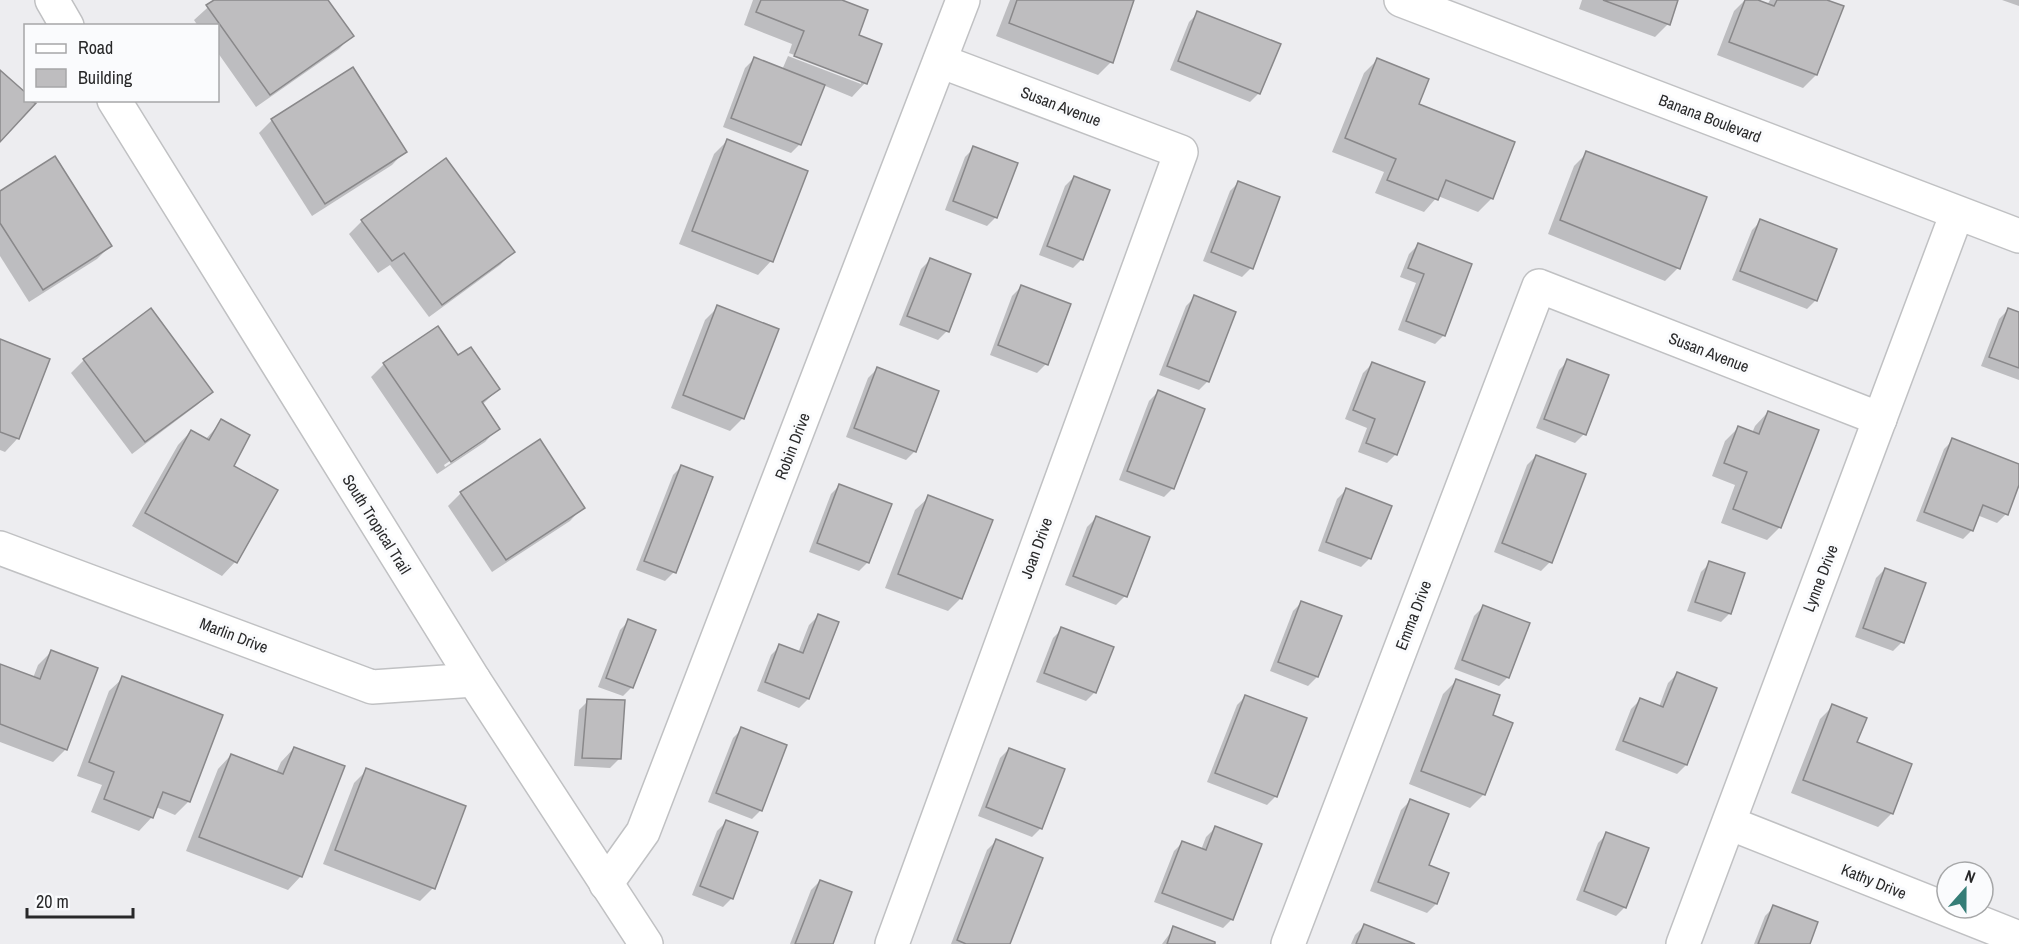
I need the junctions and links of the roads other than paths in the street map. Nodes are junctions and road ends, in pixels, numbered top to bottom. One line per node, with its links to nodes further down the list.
1 (52, 0): 4 (street)
2 (963, 0): 5 (street, Robin Drive)
3 (1402, 0): 8 (street, Banana Boulevard)
4 (66, 24)
5 (940, 60): 7 (street, Susan Avenue); 15 (street, Robin Drive)
6 (115, 102): 13 (street, South Tropical Trail)
7 (1181, 152): 18 (street, Joan Drive)
8 (1957, 213): 9 (street, Banana Boulevard); 11 (street, Lynne Drive)
9 (2019, 236)
10 (1539, 286): 11 (street, Susan Avenue); 19 (street, Emma Drive)
11 (1880, 419): 14 (street, Lynne Drive)
12 (0, 548): 13 (street, Marlin Drive)
13 (474, 680): 15 (street, South Tropical Trail)
14 (1729, 823): 16 (street, Kathy Drive); 20 (street, Lynne Drive)
15 (606, 884): 17 (street, South Tropical Trail)
16 (2019, 938)
17 (646, 944)
18 (892, 944)
19 (1288, 944)
20 (1683, 944)

